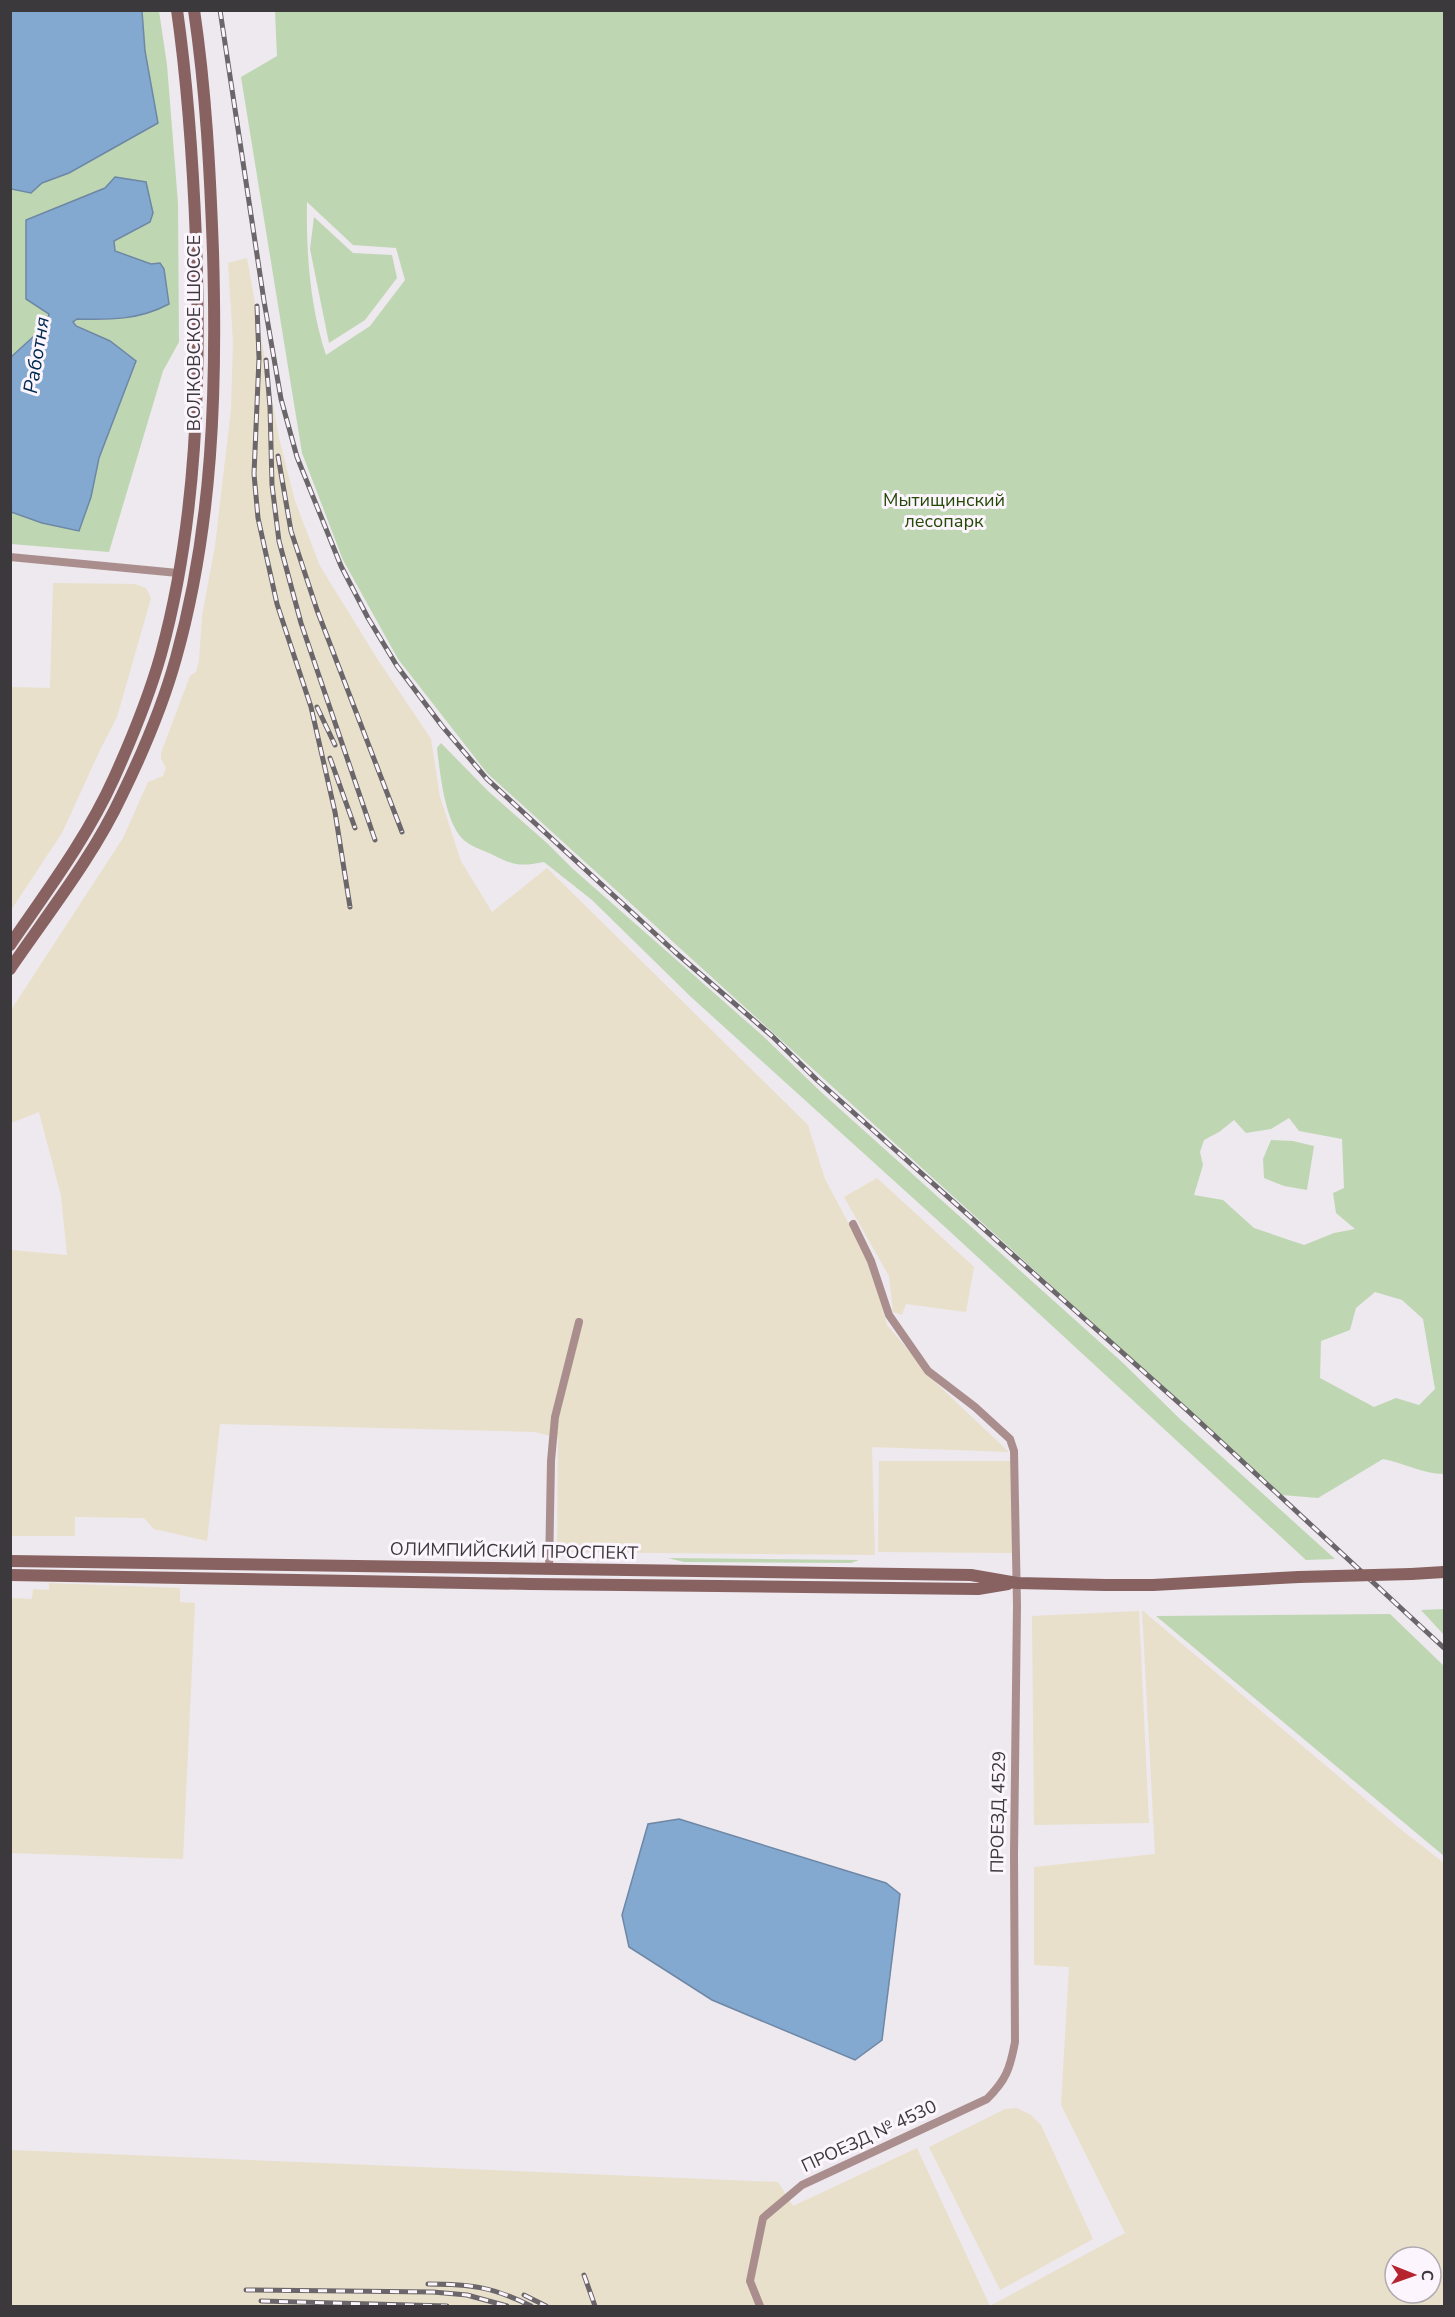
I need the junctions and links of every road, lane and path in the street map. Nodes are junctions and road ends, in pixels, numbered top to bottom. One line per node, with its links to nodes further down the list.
1 (177, 10): 4 (main road, ВОЛКОВСКОЕ ШОССЕ)
2 (194, 10): 6 (main road, ВОЛКОВСКОЕ ШОССЕ)
3 (10, 557): 4 (street)
4 (178, 573): 5 (main road, ВОЛКОВСКОЕ ШОССЕ)
5 (10, 945)
6 (10, 969)
7 (853, 1224): 13 (street, ПРОЕЗД 4529)
8 (579, 1322): 10 (street)
9 (10, 1561): 10 (main road, ОЛИМПИЙСКИЙ ПРОСПЕКТ)
10 (549, 1570): 13 (main road, ОЛИМПИЙСКИЙ ПРОСПЕКТ)
11 (1444, 1572): 13 (main road, ОЛИМПИЙСКИЙ ПРОСПЕКТ, bridge)
12 (10, 1575): 13 (main road, ОЛИМПИЙСКИЙ ПРОСПЕКТ)
13 (1017, 1583): 14 (street, ПРОЕЗД 4529)
14 (1015, 2042): 15 (street, ПРОЕЗД № 4530)
15 (760, 2307)

